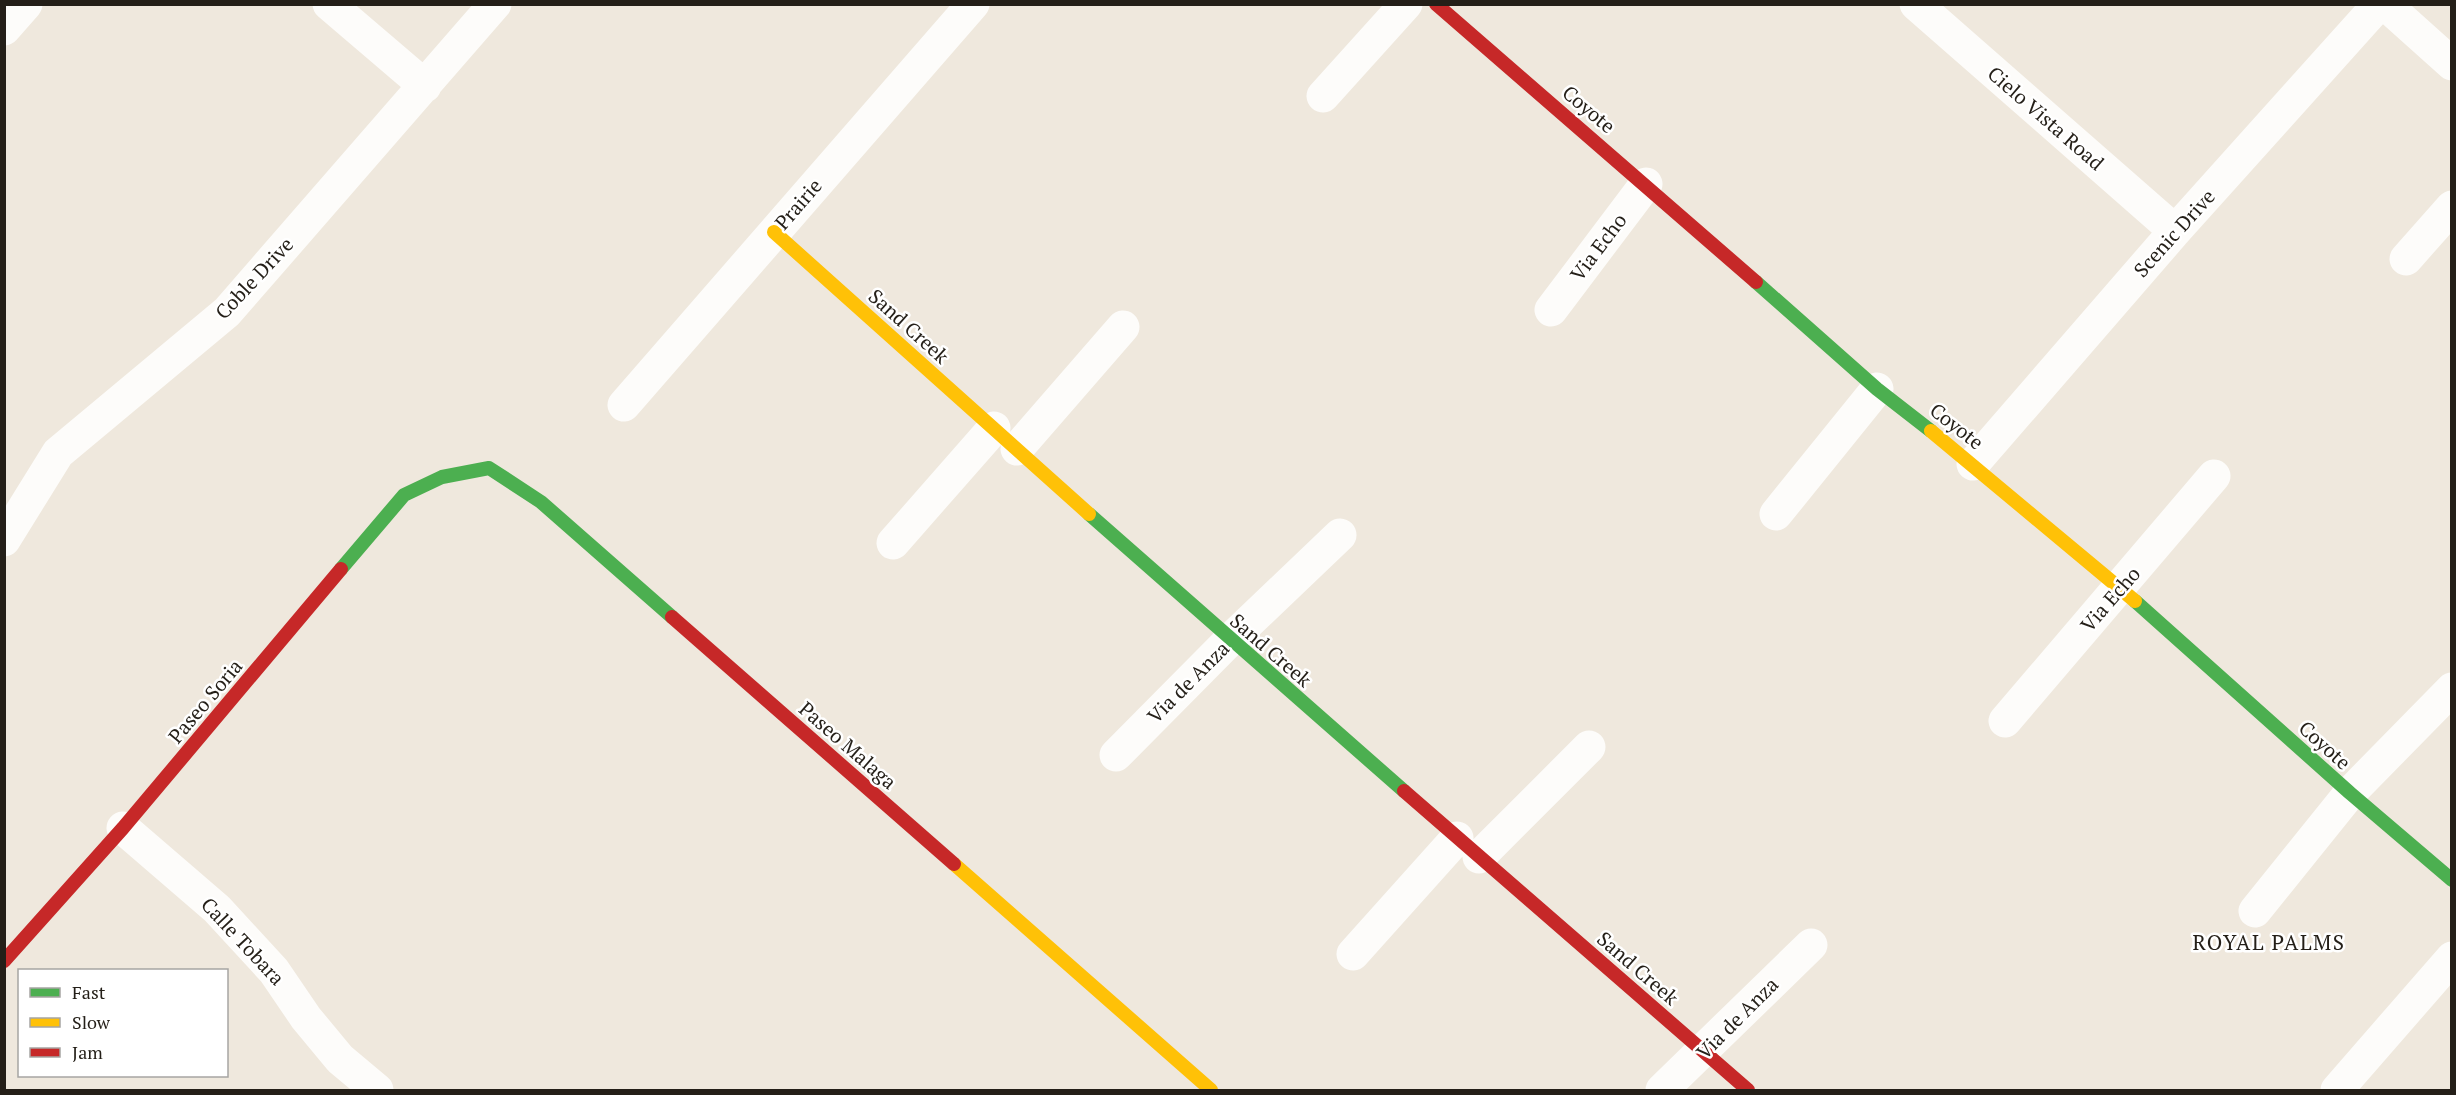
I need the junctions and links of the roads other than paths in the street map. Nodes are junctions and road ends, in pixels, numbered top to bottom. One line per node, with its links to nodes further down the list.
1 (26, 4): 10 (street)
2 (329, 4): 12 (street)
3 (495, 4): 12 (street, Coble Drive)
4 (973, 4): 17 (street, Prairie)
5 (1406, 4): 13 (street)
6 (1436, 4): 14 (street, Coyote)
7 (1916, 4): 16 (street, Cielo Vista Road)
8 (2379, 4): 16 (street, Scenic Drive)
9 (2385, 4): 11 (street)
10 (4, 29)
11 (2451, 64)
12 (425, 86): 29 (street, Coble Drive)
13 (1323, 96)
14 (1646, 183): 19 (street, Via Echo); 21 (street, Coyote)
15 (2451, 207): 18 (street)
16 (2175, 231): 24 (street, Scenic Drive)
17 (774, 232): 22 (street, Prairie); 23 (street, Sand Creek)
18 (2406, 260)
19 (1551, 310)
20 (1123, 327): 23 (street)
21 (1877, 389): 24 (street, Coyote); 27 (street)
22 (624, 405)
23 (1005, 439): 30 (street); 32 (street, Sand Creek)
24 (1972, 464): 31 (street, Coyote)
25 (2214, 476): 31 (street, Via Echo)
26 (442, 477): 38 (street, Paseo Soria); 48 (street, Paseo Malaga)
27 (1776, 514)
28 (1340, 535): 32 (street, Via de Anza)
29 (4, 540)
30 (892, 543)
31 (2120, 588): 34 (street, Via Echo); 37 (street, Coyote)
32 (1230, 640): 36 (street, Via de Anza); 39 (street, Sand Creek)
33 (2451, 689): 37 (street)
34 (2005, 721)
35 (1589, 747): 39 (street)
36 (1116, 755)
37 (2350, 793): 40 (street, Coyote); 41 (street)
38 (123, 828): 45 (street, Paseo Soria); 47 (street, Calle Tobara)
39 (1468, 847): 43 (street); 46 (street, Sand Creek)
40 (2451, 880)
41 (2255, 911)
42 (1811, 945): 46 (street, Via de Anza)
43 (1353, 954)
44 (2451, 958): 51 (street)
45 (4, 961)
46 (1704, 1052): 49 (street, Via de Anza); 50 (street, Sand Creek)
47 (377, 1090)
48 (1211, 1090)
49 (1662, 1090)
50 (1748, 1090)
51 (2337, 1090)

